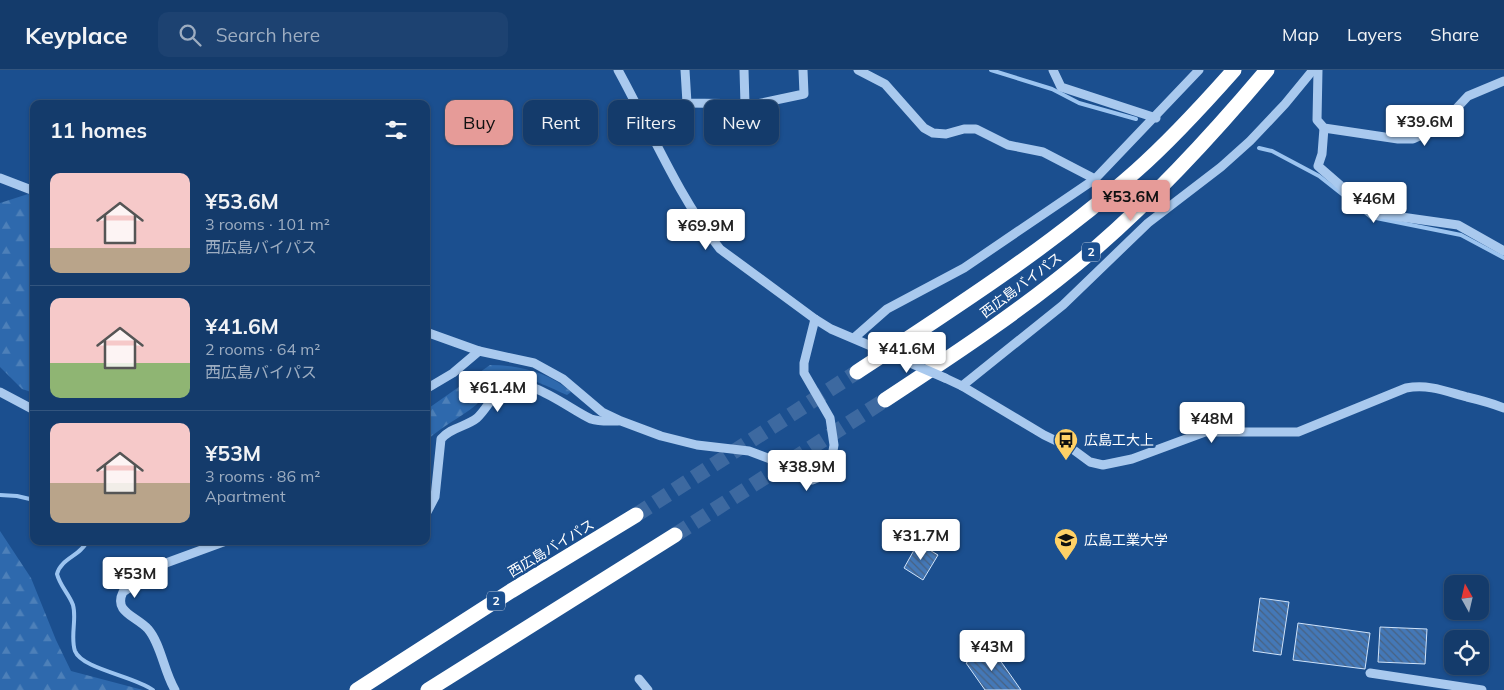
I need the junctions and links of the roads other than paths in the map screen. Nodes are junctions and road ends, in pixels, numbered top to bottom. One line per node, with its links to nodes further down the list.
1 (618, 70): 22 (street)
2 (684, 70): 15 (street)
3 (744, 70): 13 (street)
4 (803, 70): 14 (street)
5 (858, 70): 19 (street)
6 (1053, 70): 16 (street)
7 (1199, 70): 16 (street)
8 (1234, 70): 26 (highway, 西広島バイパス)
9 (1267, 70): 30 (highway, 西広島バイパス / 2)
10 (1312, 70): 28 (street)
11 (1318, 70): 17 (street)
12 (1504, 81): 17 (street)
13 (745, 100)
14 (769, 100)
15 (704, 103)
16 (1156, 118): 19 (street)
17 (1324, 128): 21 (street)
18 (0, 178): 20 (street)
19 (1095, 179): 24 (street)
20 (30, 189)
21 (1504, 251)
22 (815, 319): 24 (street); 33 (street)
23 (430, 333): 25 (street)
24 (854, 338): 28 (street, bridge)
25 (479, 351): 27 (street); 33 (street)
26 (857, 372)
27 (430, 384)
28 (962, 386): 32 (street)
29 (0, 392): 31 (street)
30 (885, 400)
31 (30, 408)
32 (1504, 408)
33 (621, 421): 34 (street)
34 (430, 506)
35 (636, 515): 41 (highway, 西広島バイパス / 2)
36 (675, 535): 42 (highway)
37 (215, 545): 40 (street)
38 (1370, 673): 44 (street)
39 (639, 679): 43 (street)
40 (175, 690)
41 (357, 690)
42 (428, 690)
43 (648, 690)
44 (1482, 690)

